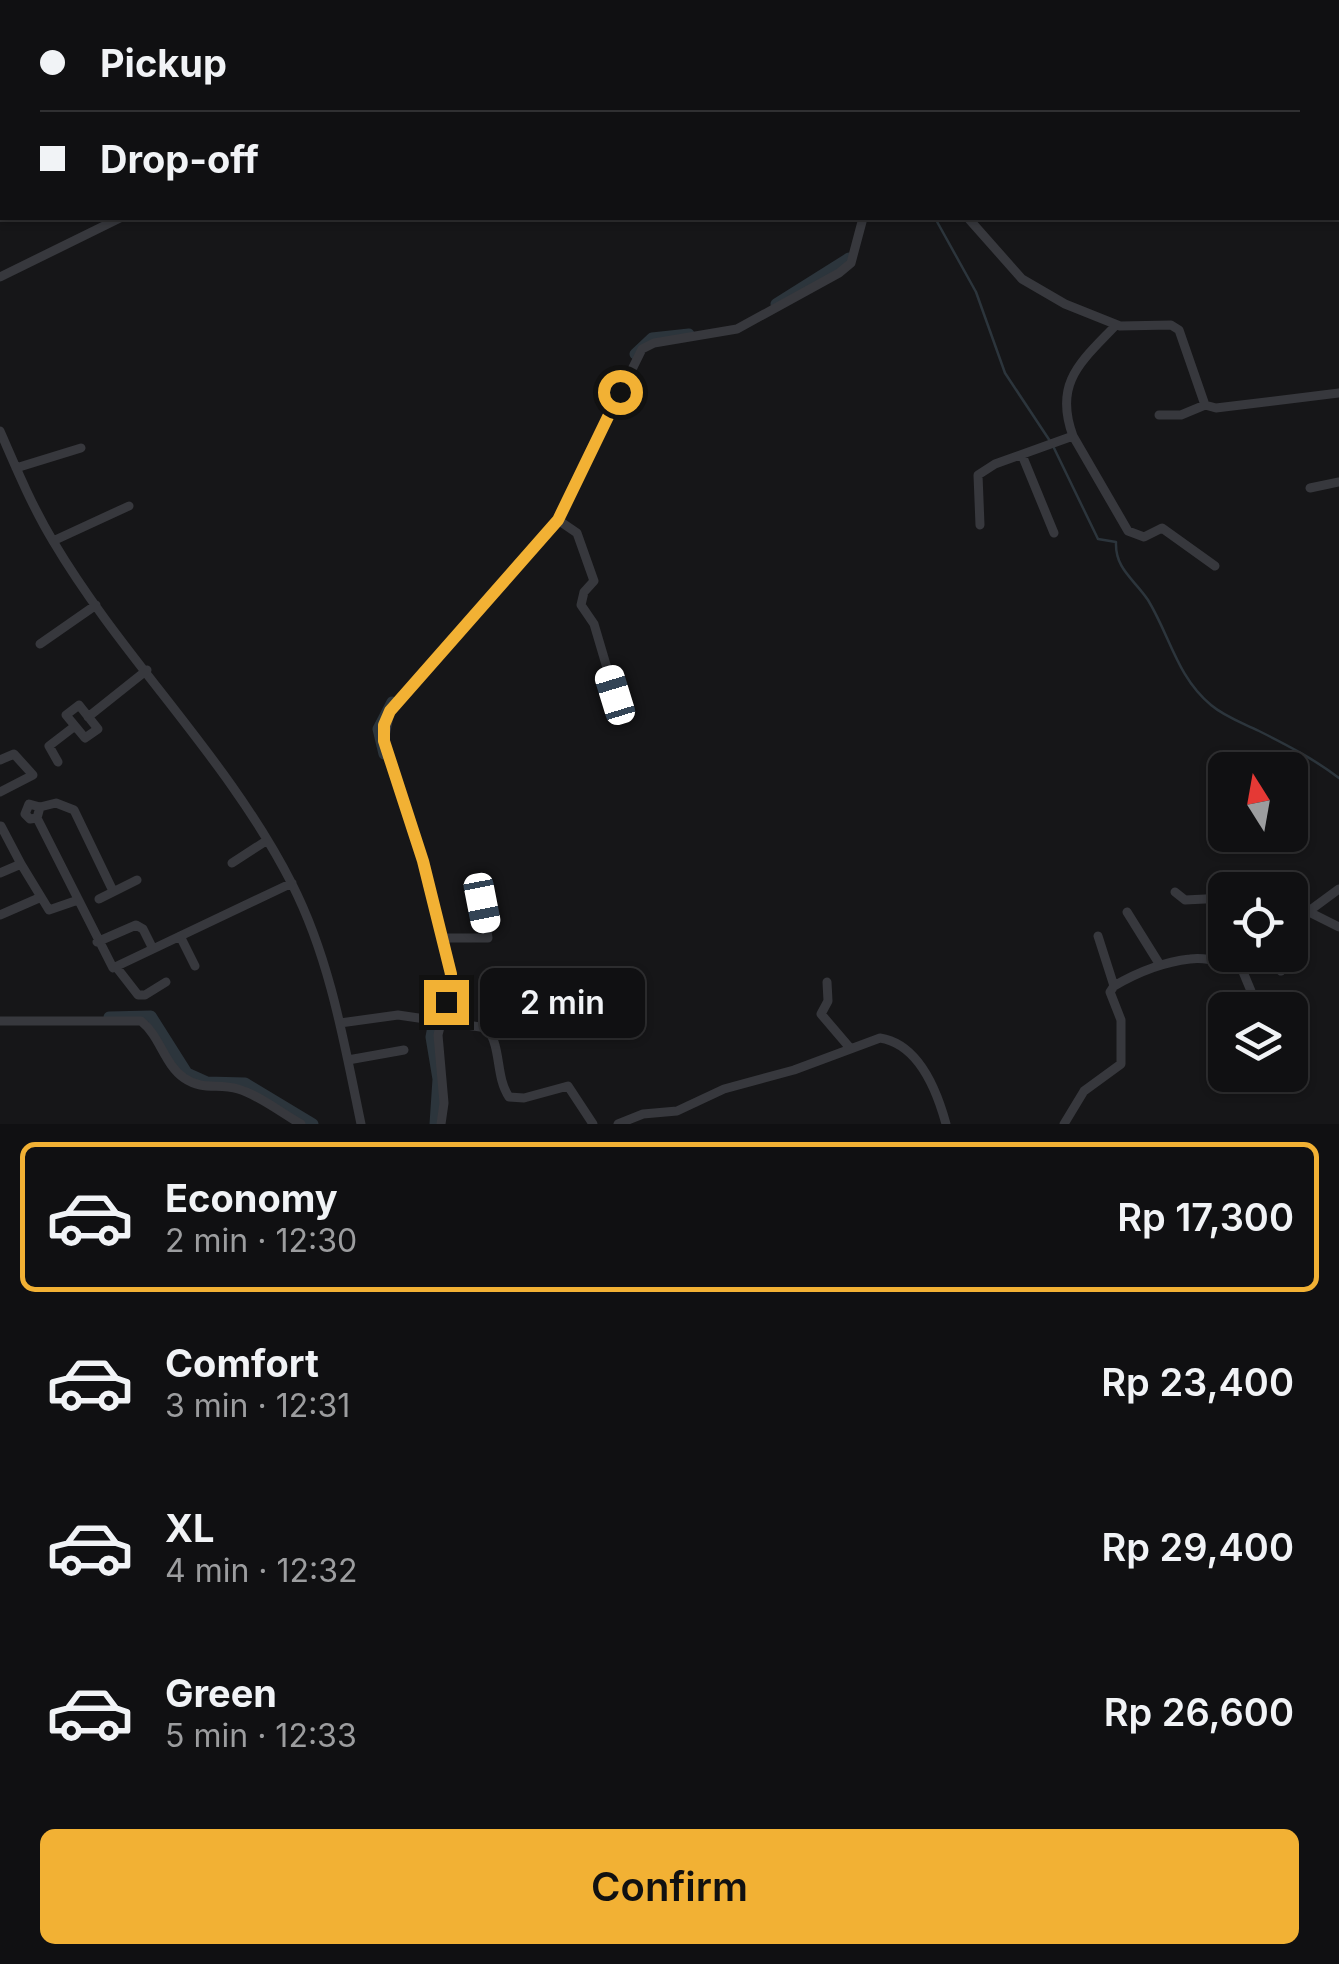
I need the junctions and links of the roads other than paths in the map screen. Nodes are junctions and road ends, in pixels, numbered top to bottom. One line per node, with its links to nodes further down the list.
1 (116, 220): 4 (street)
2 (863, 220): 17 (street)
3 (970, 220): 5 (street)
4 (0, 278)
5 (1116, 325): 7 (street); 10 (street)
6 (1339, 393): 7 (street)
7 (1205, 406): 8 (street)
8 (1159, 415)
9 (0, 431): 13 (street)
10 (1073, 436): 12 (street); 21 (street)
11 (81, 448): 13 (street)
12 (1022, 454): 18 (street); 19 (street)
13 (16, 468): 20 (street)
14 (1339, 482): 15 (street)
15 (1310, 488)
16 (129, 506): 20 (street)
17 (558, 520): 25 (street); 57 (street)
18 (980, 525)
19 (1054, 533)
20 (53, 541): 22 (street)
21 (1215, 566)
22 (96, 605): 23 (street); 24 (street)
23 (40, 644)
24 (147, 670): 26 (street); 35 (street)
25 (615, 695)
26 (88, 716): 27 (street); 27 (street)
27 (76, 726): 29 (street)
28 (0, 760): 30 (street)
29 (58, 762)
30 (20, 783): 31 (street); 32 (street)
31 (0, 792)
32 (27, 809): 33 (street); 33 (street); 34 (street)
33 (39, 813): 37 (street); 49 (street)
34 (1, 826): 39 (street)
35 (266, 842): 38 (street); 42 (street)
36 (109, 855): 37 (street)
37 (98, 860): 44 (street)
38 (232, 863)
39 (21, 864): 40 (street); 46 (street)
40 (0, 873)
41 (137, 880): 44 (street)
42 (292, 883): 55 (street); 69 (street)
43 (1339, 889): 52 (street)
44 (113, 892): 47 (street)
45 (1175, 892): 48 (street)
46 (39, 898): 49 (street); 53 (street)
47 (99, 899)
48 (1208, 899)
49 (78, 900): 58 (street)
50 (482, 903): 57 (street)
51 (1127, 912): 61 (street)
52 (1310, 914): 54 (street)
53 (0, 915)
54 (1339, 928)
55 (180, 936): 59 (street); 62 (street)
56 (1098, 936): 66 (street)
57 (442, 938): 68 (street)
58 (97, 942): 59 (street); 63 (street)
59 (153, 949): 63 (street)
60 (1208, 960): 61 (street)
61 (1160, 965): 66 (street)
62 (195, 966)
63 (117, 968): 64 (street)
64 (166, 982)
65 (827, 982): 70 (street)
66 (1114, 986): 79 (street)
67 (0, 1021): 73 (street)
68 (434, 1021): 69 (street); 75 (street); 76 (street)
69 (340, 1023): 72 (street)
70 (850, 1048): 77 (street); 78 (street)
71 (404, 1050): 72 (street)
72 (348, 1060): 74 (street)
73 (301, 1124)
74 (361, 1124)
75 (440, 1124)
76 (593, 1124)
77 (618, 1124)
78 (946, 1124)
79 (1064, 1124)

